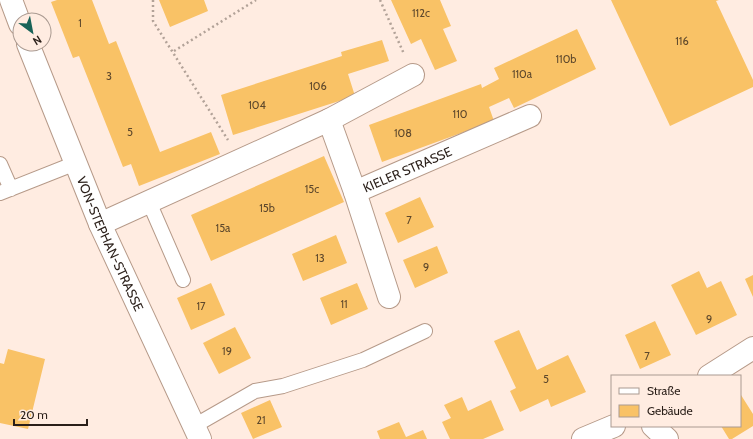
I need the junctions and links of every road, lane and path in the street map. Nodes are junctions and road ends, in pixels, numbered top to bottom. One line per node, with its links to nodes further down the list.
1 (11, 0): 5 (street)
2 (153, 0): 6 (path)
3 (256, 0): 6 (path)
4 (380, 0): 8 (path)
5 (16, 12)
6 (174, 51): 11 (path)
7 (31, 52): 12 (street, VON-STEPHAN-STRASSE)
8 (413, 75): 10 (street)
9 (530, 116): 15 (street, KIELER STRASSE)
10 (329, 120): 11 (street); 15 (street, KIELER STRASSE)
11 (240, 160): 16 (street)
12 (76, 162): 14 (lane); 17 (street, VON-STEPHAN-STRASSE)
13 (0, 164): 14 (lane)
14 (5, 191)
15 (355, 192): 19 (street)
16 (149, 202): 17 (street); 18 (lane)
17 (100, 224): 25 (street, VON-STEPHAN-STRASSE)
18 (184, 280)
19 (389, 297)
20 (426, 332): 25 (lane)
21 (753, 348): 22 (street)
22 (711, 375)
23 (612, 427): 26 (street)
24 (654, 427): 27 (street)
25 (197, 432)
26 (583, 439)
27 (667, 439)

